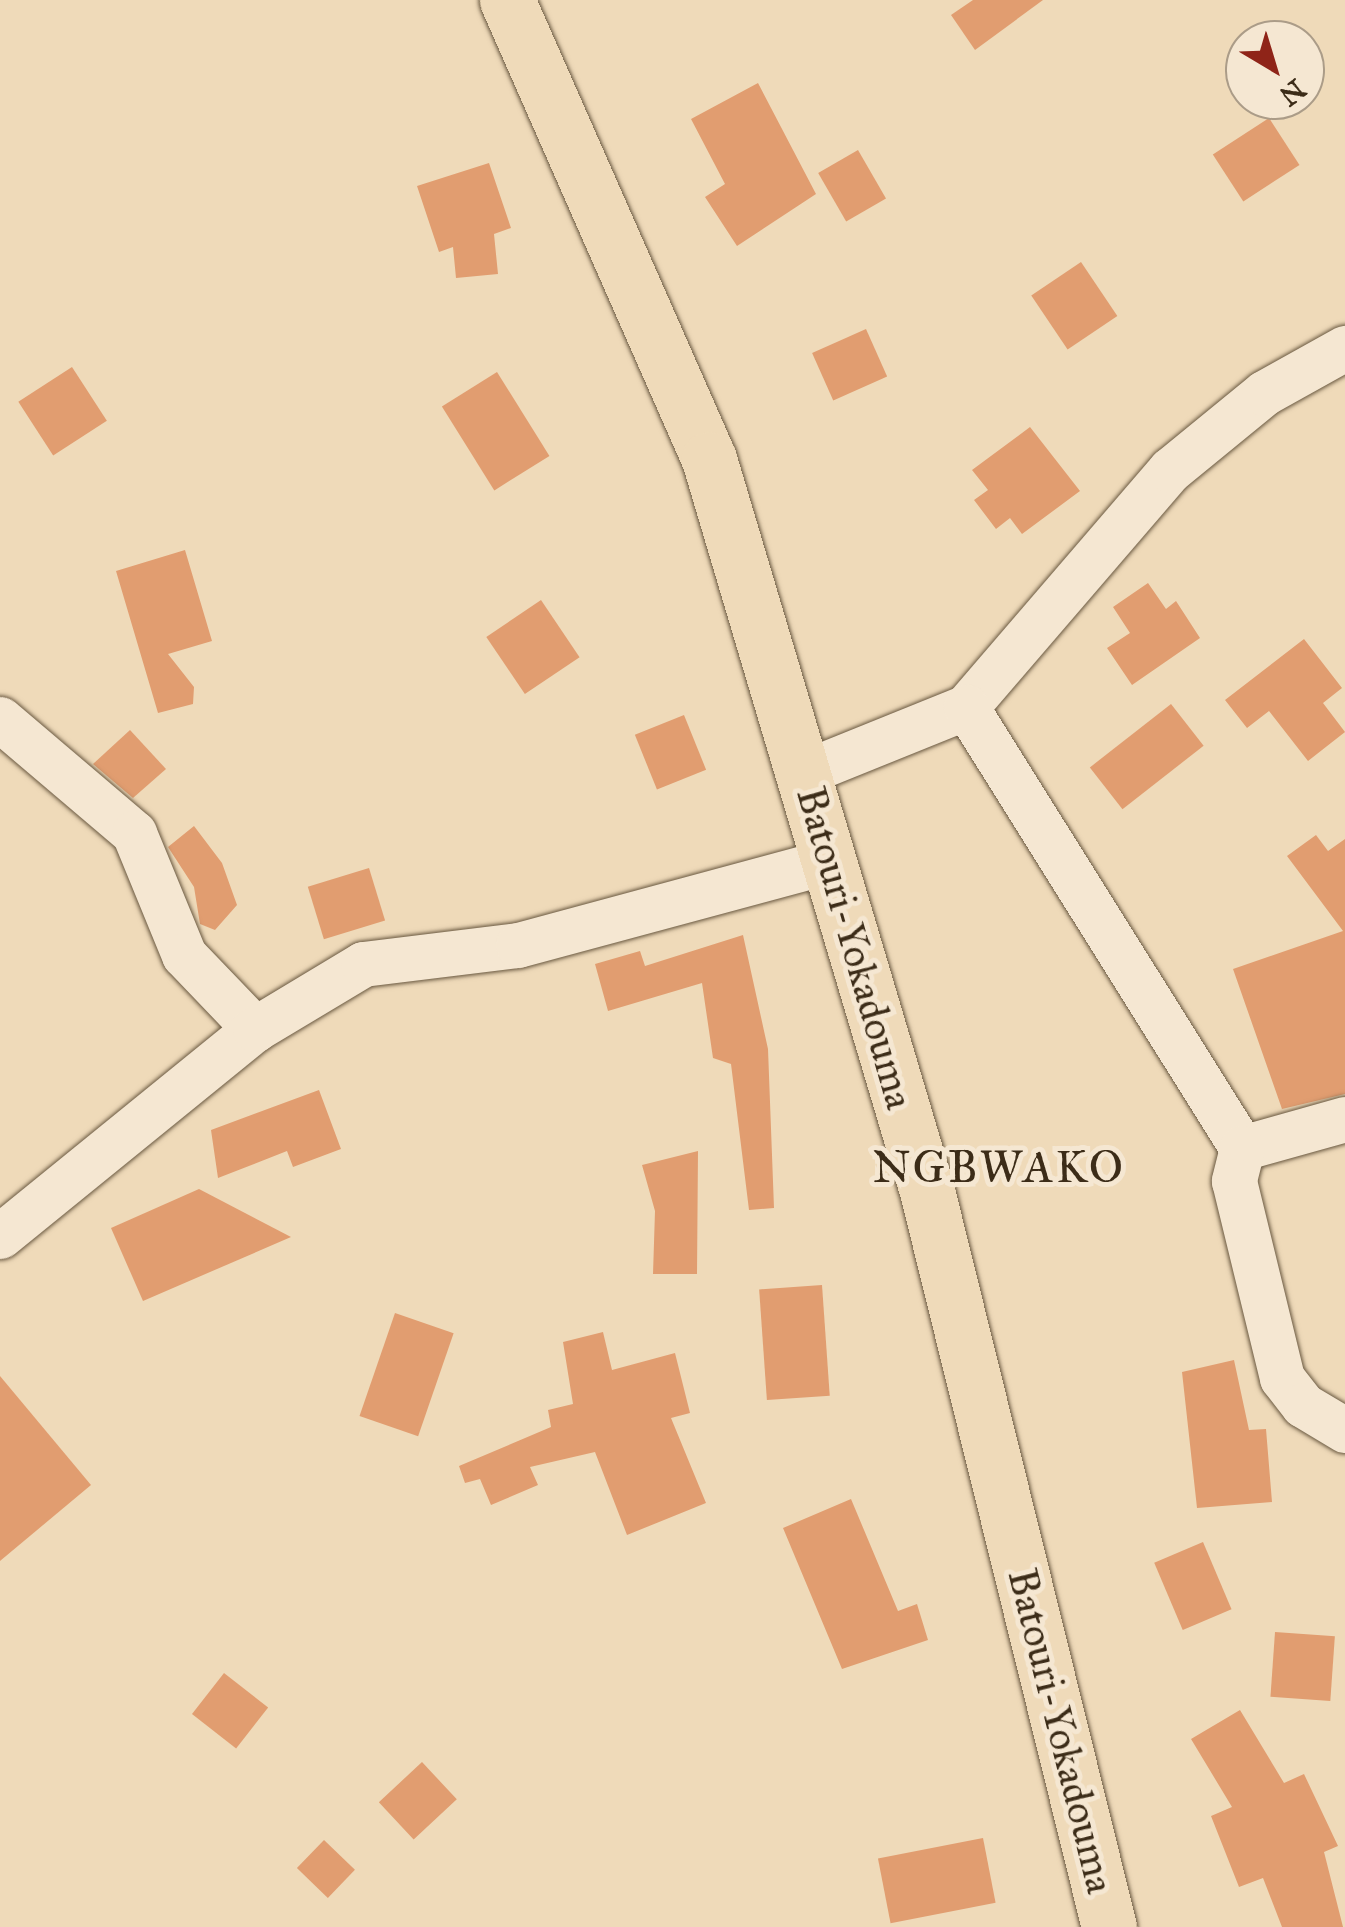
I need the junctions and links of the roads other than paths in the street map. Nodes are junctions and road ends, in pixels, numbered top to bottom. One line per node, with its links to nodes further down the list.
1 (507, 0): 5 (highway, Batouri-Yokadouma)
2 (1345, 348): 3 (street)
3 (966, 708): 5 (street); 9 (street)
4 (0, 719): 7 (street)
5 (803, 773): 6 (highway, Batouri-Yokadouma)
6 (826, 862): 7 (street); 12 (highway, Batouri-Yokadouma)
7 (255, 1029): 10 (street)
8 (1345, 1119): 9 (street)
9 (1242, 1148): 11 (street)
10 (0, 1236)
11 (1345, 1430)
12 (1109, 1927)

